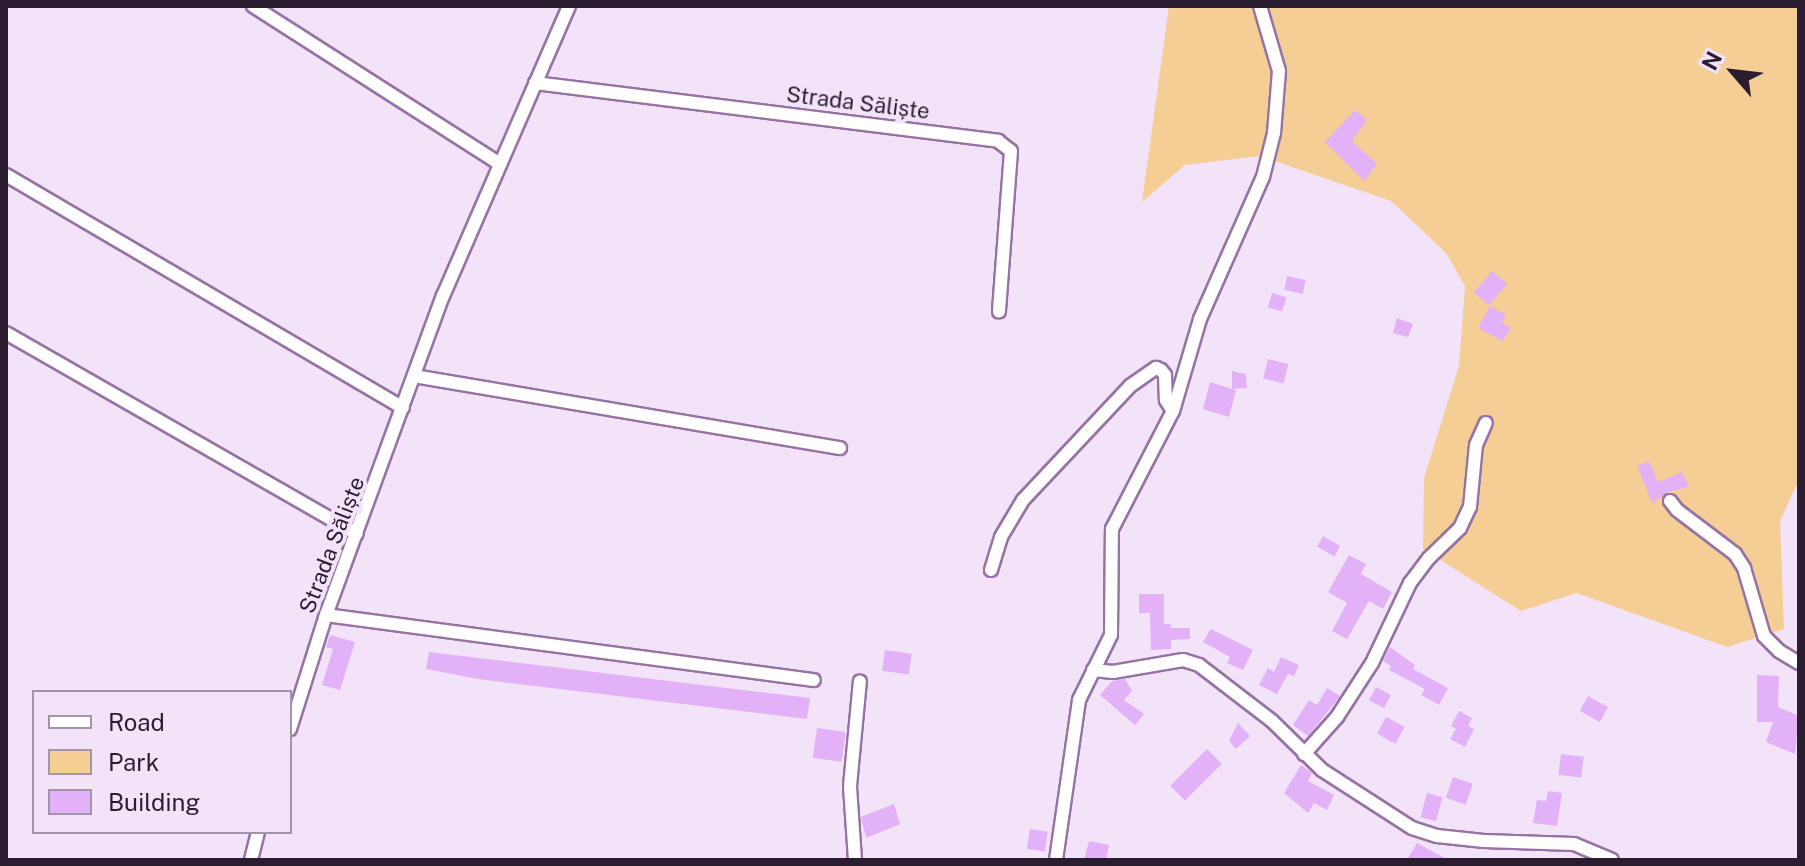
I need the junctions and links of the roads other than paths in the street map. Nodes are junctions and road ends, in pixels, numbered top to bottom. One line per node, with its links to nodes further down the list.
1 (253, 6): 5 (street)
2 (569, 6): 4 (street, Strada Săliște)
3 (1260, 6): 11 (street)
4 (535, 83): 5 (street, Strada Săliște); 7 (street, Strada Săliște)
5 (500, 164): 9 (street, Strada Săliște)
6 (6, 175): 10 (street)
7 (999, 312)
8 (6, 333): 15 (street)
9 (414, 376): 10 (street, Strada Săliște); 13 (street)
10 (403, 408): 15 (street, Strada Săliște)
11 (1173, 411): 16 (street); 19 (street)
12 (1486, 423): 23 (street)
13 (840, 448)
14 (1670, 501): 18 (street)
15 (357, 534): 17 (street, Strada Săliște)
16 (991, 570)
17 (326, 615): 20 (street); 22 (street, Strada Săliște)
18 (1799, 663)
19 (1093, 670): 23 (street); 27 (street)
20 (814, 680)
21 (860, 681): 26 (street)
22 (292, 723)
23 (1304, 754): 28 (street)
24 (258, 834): 25 (street)
25 (251, 860)
26 (855, 860)
27 (1056, 860)
28 (1612, 860)

